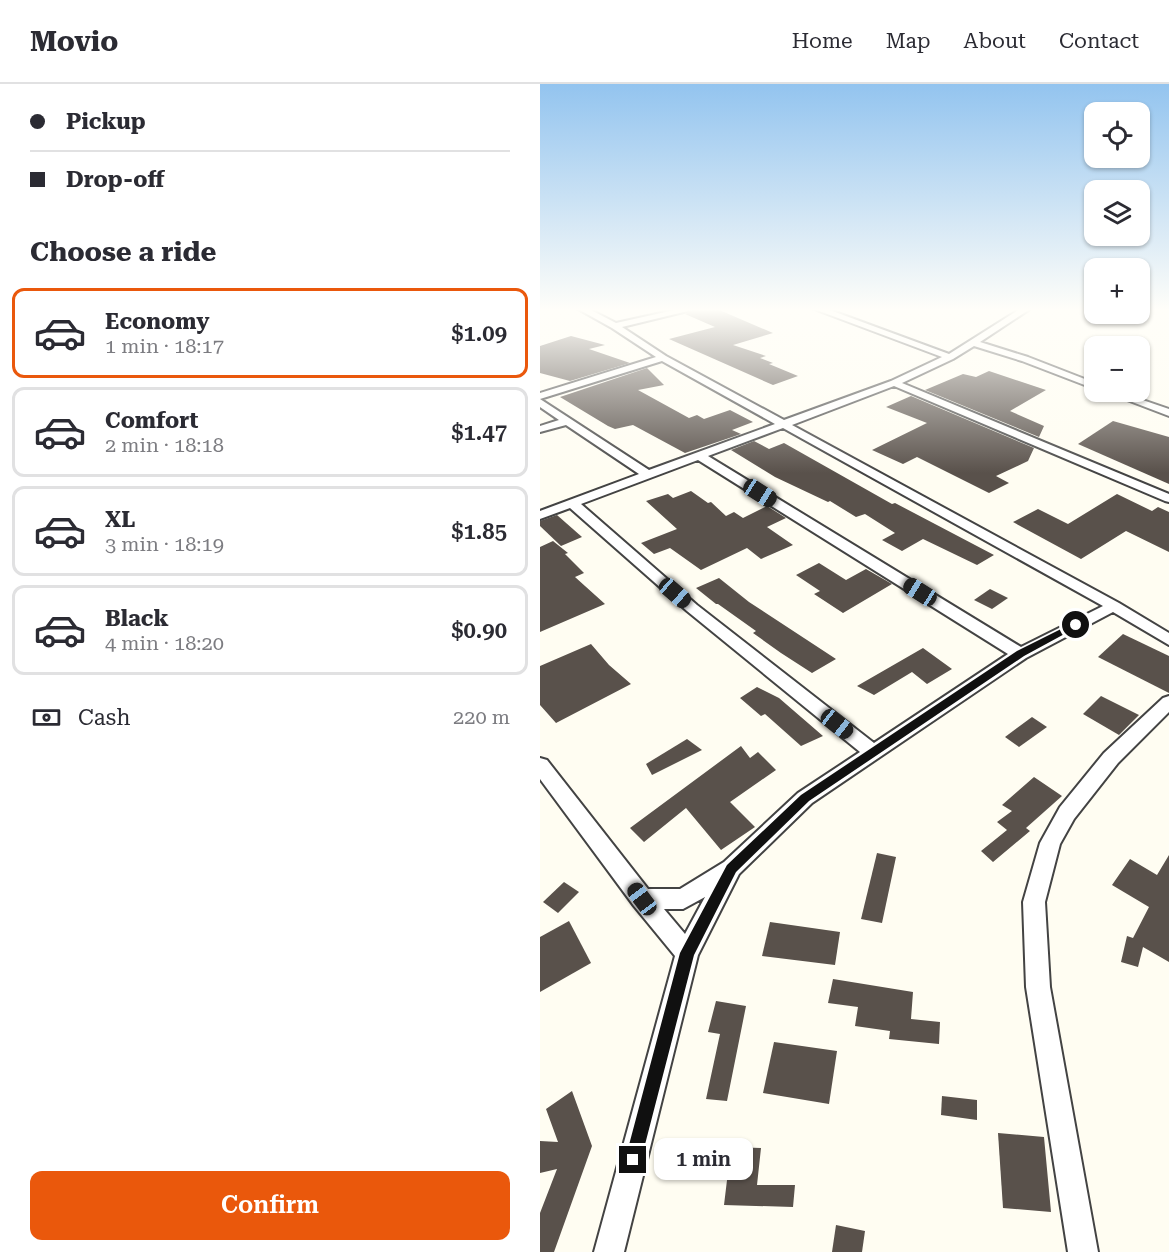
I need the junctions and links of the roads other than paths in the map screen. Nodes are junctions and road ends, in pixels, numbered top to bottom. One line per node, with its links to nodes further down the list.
1 (645, 364): 7 (street)
2 (673, 364): 12 (street)
3 (936, 364): 6 (street)
4 (1036, 364): 5 (street)
5 (1084, 382)
6 (894, 383): 12 (street); 16 (street)
7 (540, 396)
8 (540, 402): 11 (street)
9 (1139, 402): 10 (street)
10 (1169, 413)
11 (567, 421): 13 (street); 15 (street)
12 (785, 423): 14 (street); 19 (street)
13 (540, 429)
14 (700, 456): 15 (street); 21 (street)
15 (648, 474): 17 (street)
16 (1169, 498)
17 (572, 503): 18 (street); 23 (street)
18 (540, 515)
19 (1114, 606): 20 (street); 21 (street)
20 (1169, 640)
21 (1020, 654): 23 (street)
22 (1169, 702): 29 (street)
23 (874, 753): 25 (street)
24 (540, 765): 26 (street)
25 (732, 868): 26 (street); 27 (street)
26 (642, 899): 27 (street)
27 (687, 953): 28 (street)
28 (609, 1252)
29 (1083, 1252)

